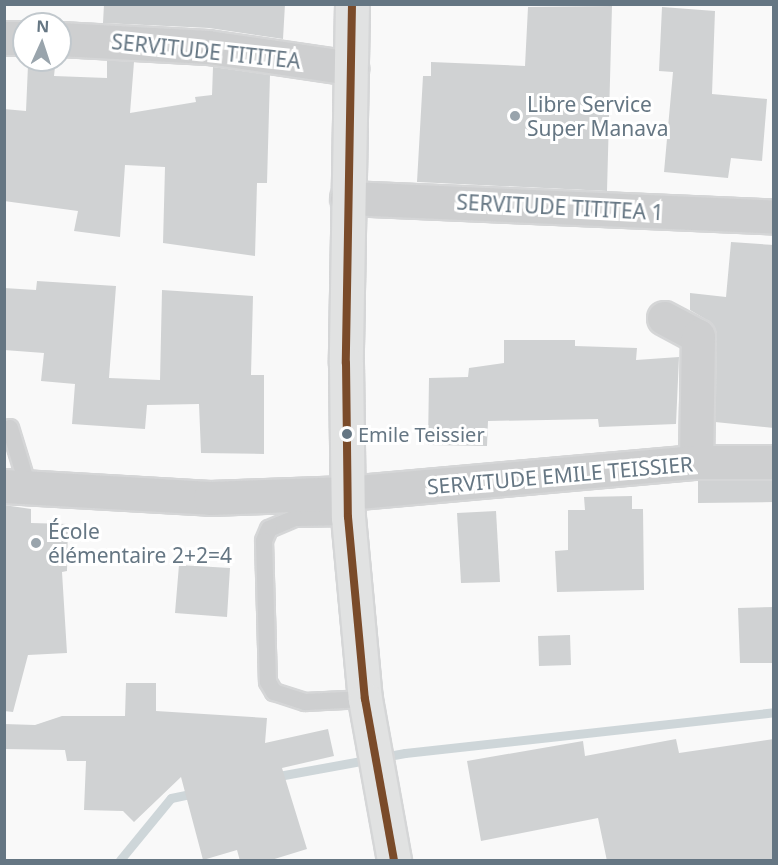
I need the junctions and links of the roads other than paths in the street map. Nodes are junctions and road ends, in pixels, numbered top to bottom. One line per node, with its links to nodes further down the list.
1 (352, 4): 3 (main road)
2 (72, 40): 3 (street, SERVITUDE TITITEA)
3 (351, 68): 4 (main road)
4 (347, 198): 5 (street, SERVITUDE TITITEA 1); 11 (main road)
5 (774, 217)
6 (664, 318): 8 (street)
7 (10, 428): 10 (lane)
8 (696, 462): 9 (street, SERVITUDE EMILE TEISSIER); 11 (street, SERVITUDE EMILE TEISSIER)
9 (774, 462)
10 (16, 487): 11 (street, SERVITUDE EMILE TEISSIER)
11 (348, 505): 12 (main road); 12 (lane)
12 (365, 699): 13 (main road)
13 (394, 861)

